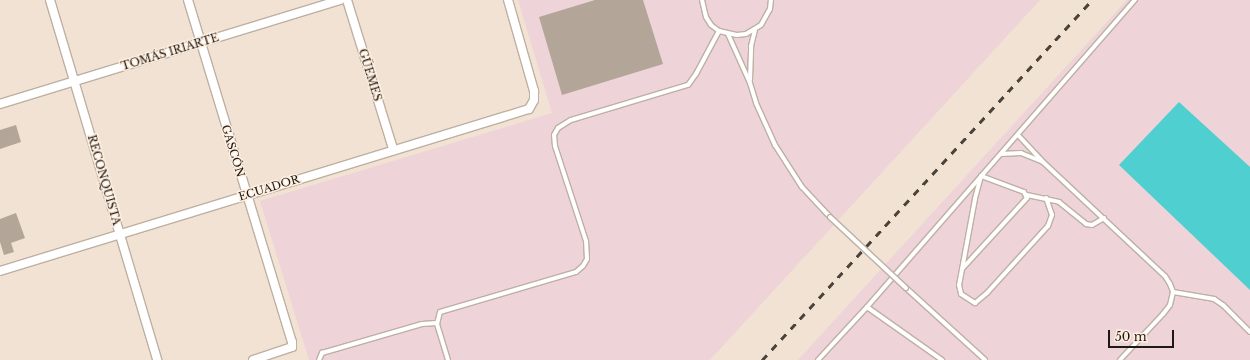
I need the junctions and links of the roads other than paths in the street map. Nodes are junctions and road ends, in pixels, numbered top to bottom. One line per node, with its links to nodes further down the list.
1 (50, 0): 13 (street, RECONQUISTA)
2 (188, 0): 12 (street, GASCÓN)
3 (340, 0): 12 (street, TOMÁS IRIARTE)
4 (347, 0): 17 (street, GÜEMES)
5 (508, 0): 17 (street, ECUADOR)
6 (702, 0): 10 (lane)
7 (771, 0): 9 (lane)
8 (1135, 0): 16 (lane)
9 (755, 30): 11 (lane); 14 (lane)
10 (719, 31): 11 (lane); 30 (lane)
11 (728, 34): 14 (lane)
12 (201, 42): 13 (street, TOMÁS IRIARTE); 21 (street, GASCÓN)
13 (75, 81): 15 (street, TOMÁS IRIARTE); 25 (street, RECONQUISTA)
14 (750, 83): 38 (lane, bridge)
15 (0, 104)
16 (1018, 135): 18 (lane); 19 (lane)
17 (394, 149): 21 (street, ECUADOR)
18 (1001, 154): 19 (lane); 20 (lane)
19 (1044, 162): 24 (lane)
20 (981, 176): 22 (lane); 26 (lane); 29 (lane)
21 (246, 195): 25 (street, ECUADOR); 33 (street, GASCÓN)
22 (1027, 196): 23 (lane); 26 (lane)
23 (1046, 198): 24 (lane); 26 (lane)
24 (1104, 218): 28 (lane)
25 (119, 234): 27 (street, ECUADOR); 32 (street, RECONQUISTA)
26 (962, 269)
27 (0, 271)
28 (1173, 292): 31 (lane); 39 (lane)
29 (867, 307): 36 (lane); 37 (lane)
30 (437, 323): 34 (lane); 35 (lane)
31 (1250, 332)
32 (157, 360)
33 (253, 360)
34 (319, 360)
35 (448, 360)
36 (818, 360)
37 (942, 360)
38 (985, 360)
39 (1120, 360)

